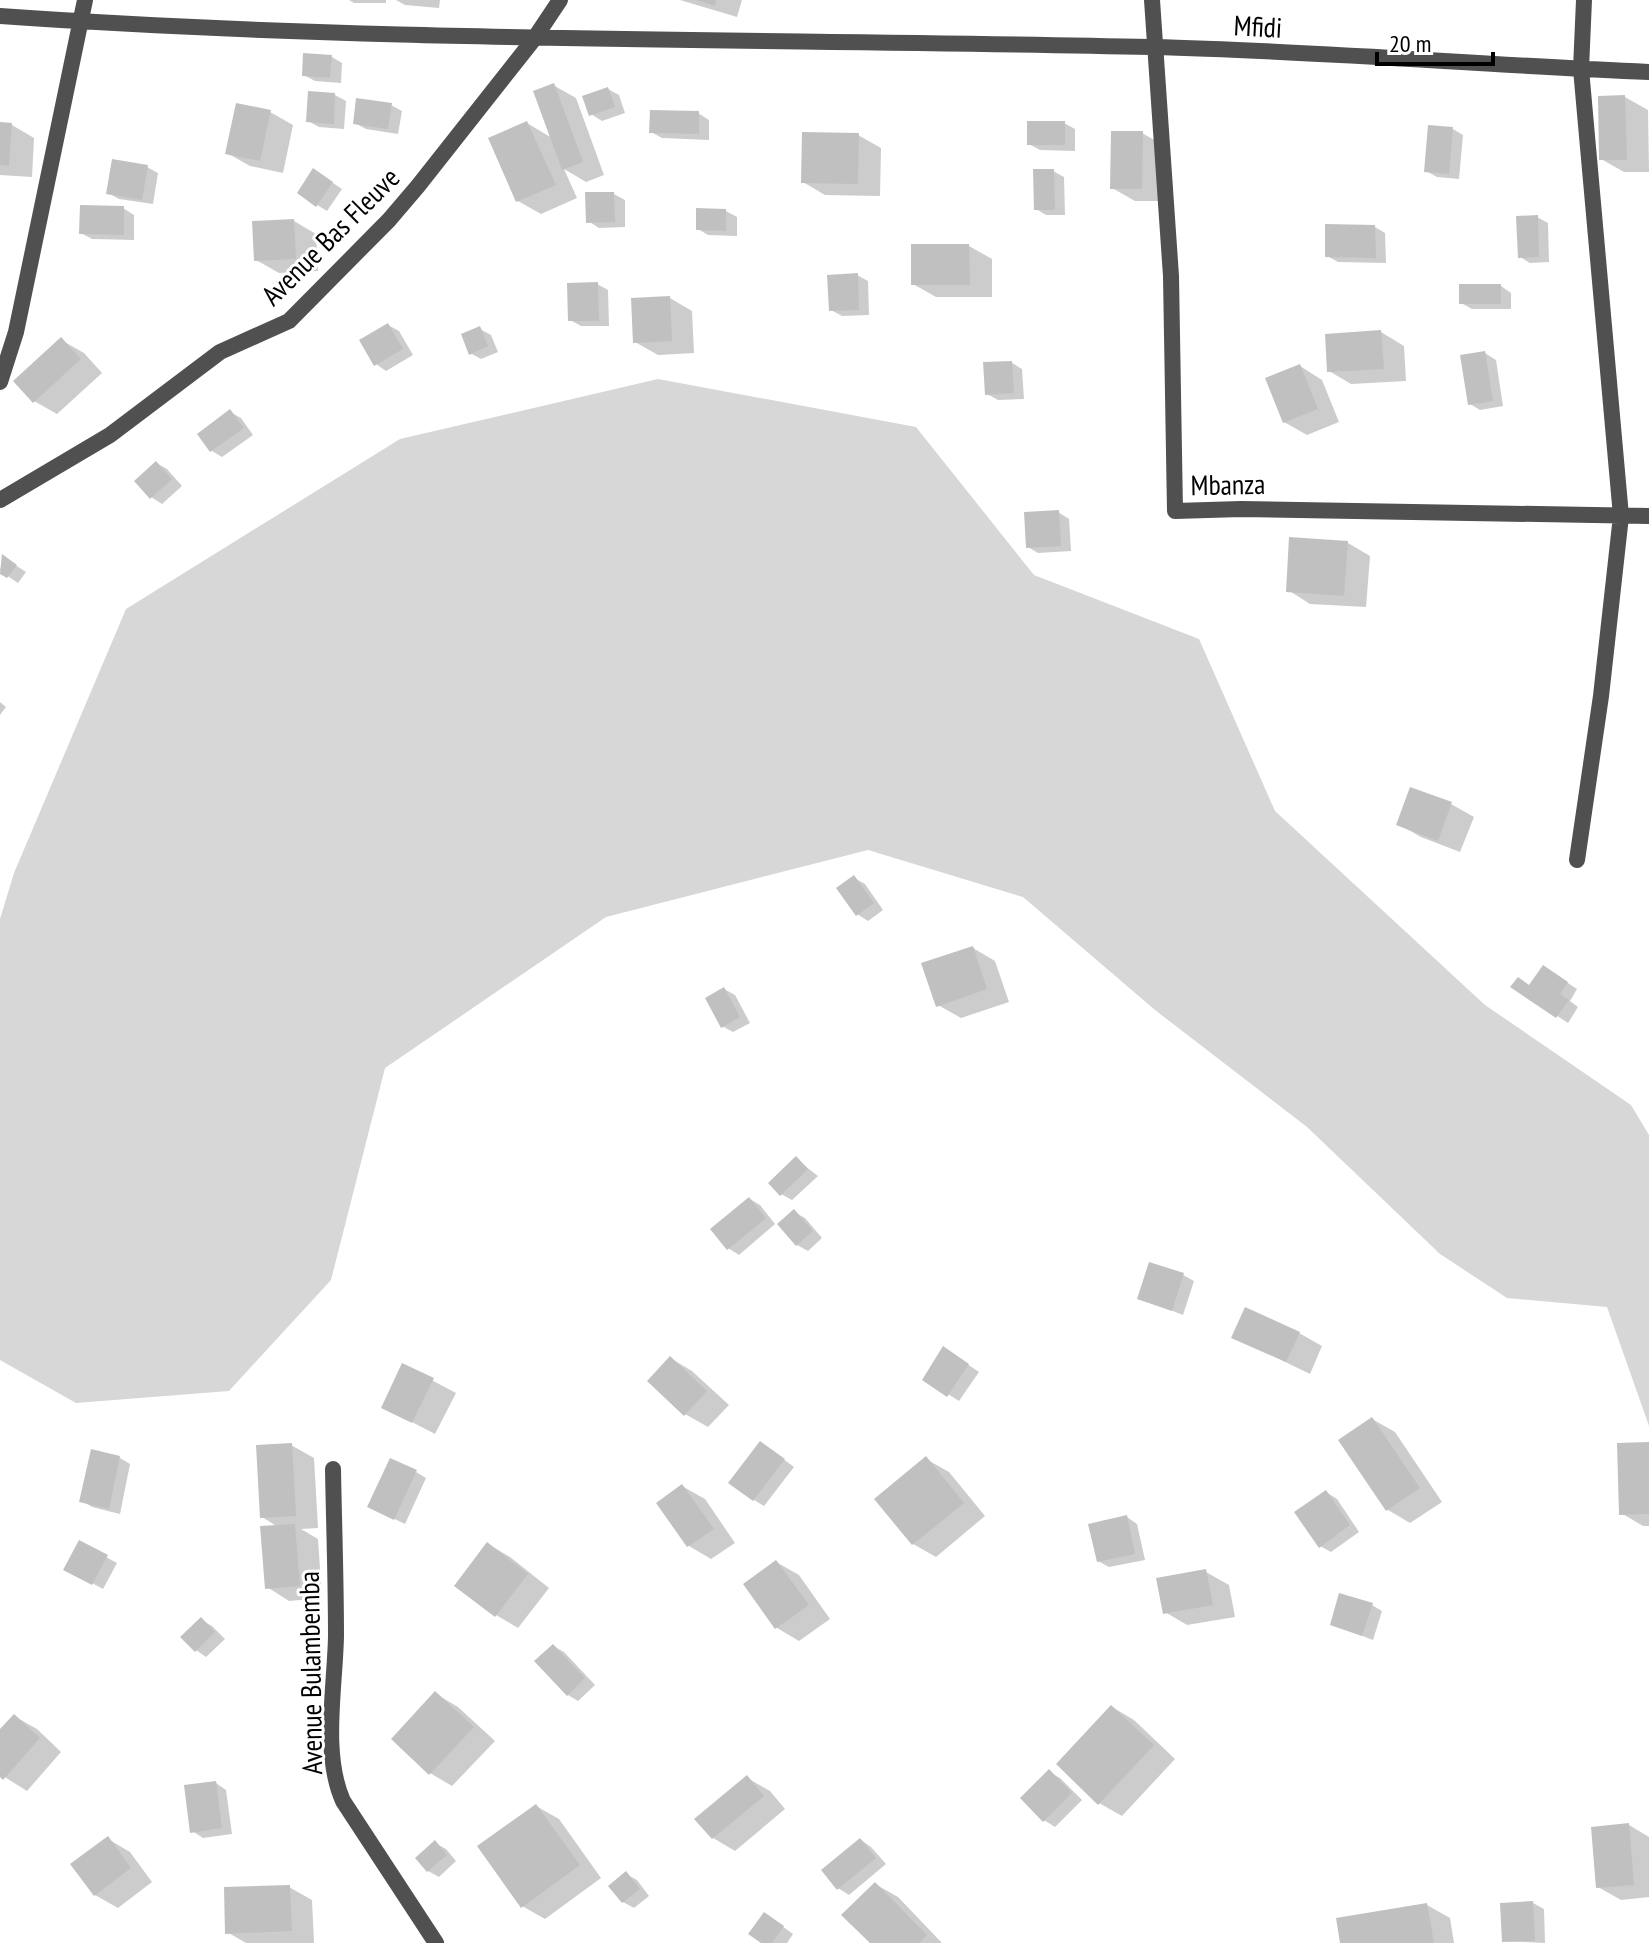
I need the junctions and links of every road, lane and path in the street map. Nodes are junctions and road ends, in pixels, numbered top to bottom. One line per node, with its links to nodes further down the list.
1 (85, 0): 6 (street)
2 (560, 0): 7 (street, Avenue Bas Fleuve)
3 (1152, 0): 8 (street)
4 (1584, 0): 9 (street)
5 (0, 16): 6 (street, Mfidi)
6 (82, 22): 7 (street, Mfidi); 11 (street)
7 (534, 39): 8 (street, Mfidi); 13 (street, Avenue Bas Fleuve)
8 (1156, 47): 9 (street, Mfidi); 14 (street, Mbanza)
9 (1581, 69): 10 (street, Mfidi); 14 (street)
10 (1649, 72)
11 (8, 331): 12 (street)
12 (0, 382)
13 (0, 500)
14 (1621, 516): 15 (street, Mbanza); 16 (street)
15 (1649, 516)
16 (1577, 860)
17 (333, 1469): 18 (street, Avenue Bulambemba)
18 (436, 1943)

